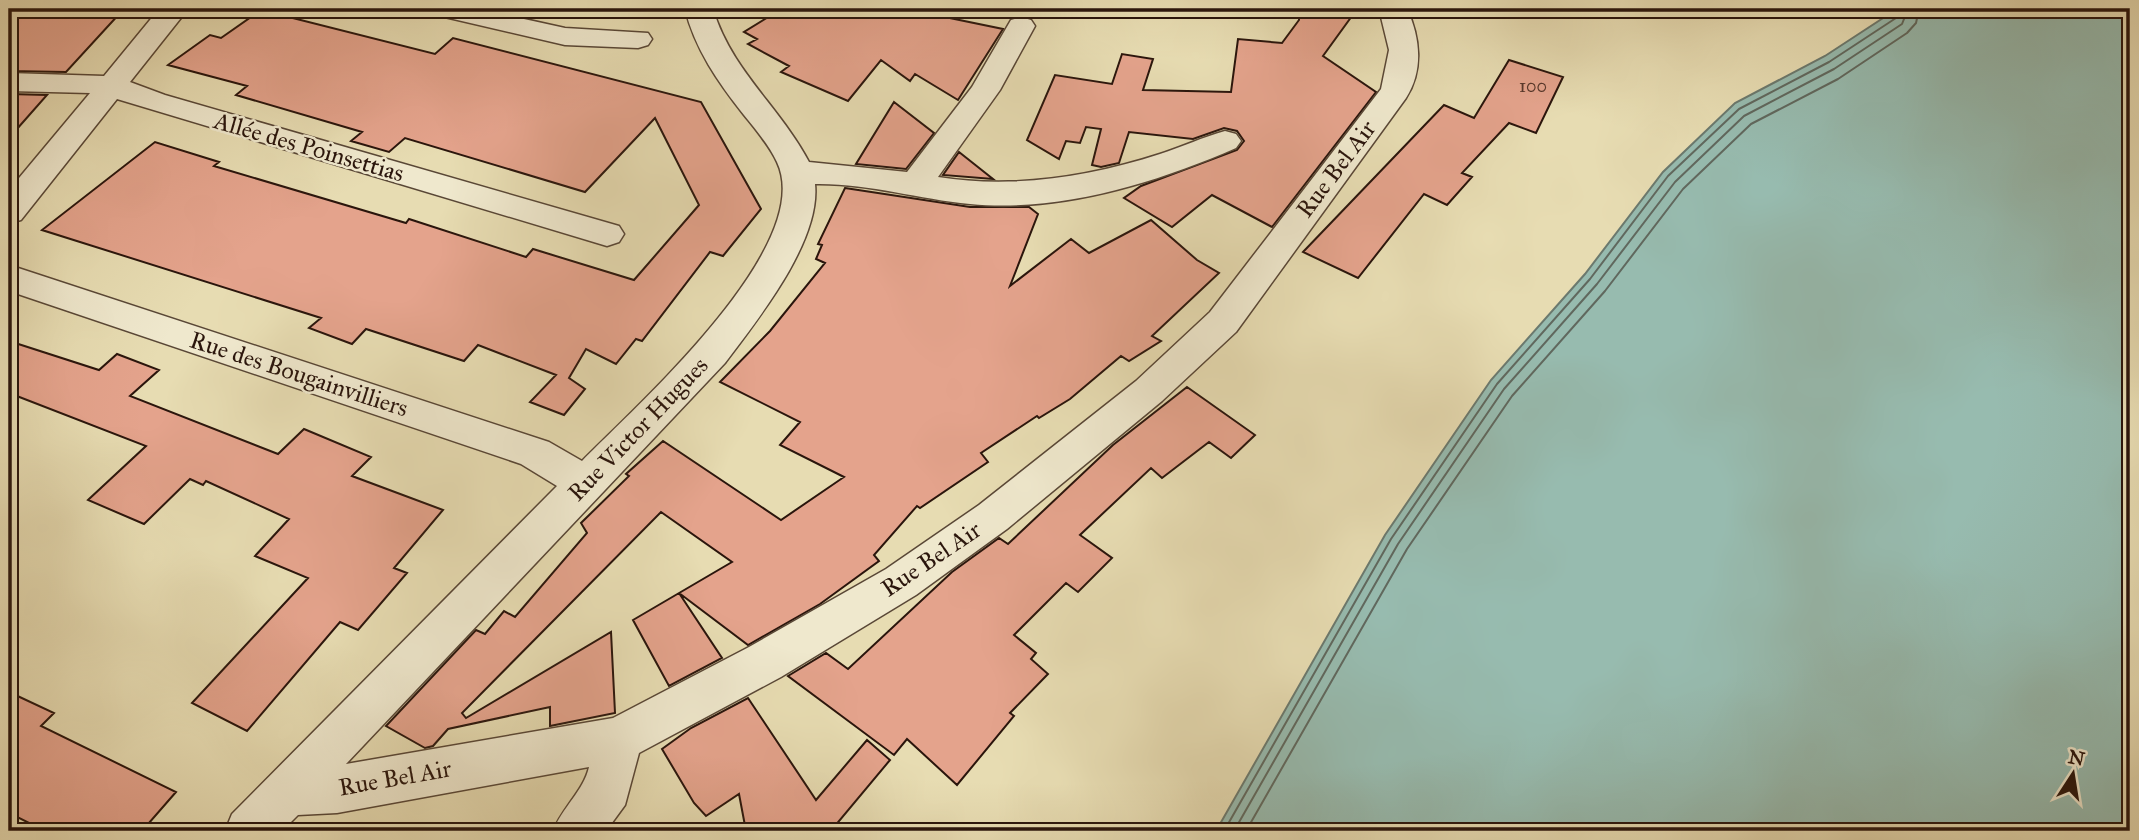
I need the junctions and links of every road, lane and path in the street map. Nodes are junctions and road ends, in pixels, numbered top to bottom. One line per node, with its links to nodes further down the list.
1 (174, 9): 8 (street)
2 (446, 9): 6 (street)
3 (699, 9): 10 (street)
4 (1393, 9): 16 (street, Rue Bel Air)
5 (1021, 26): 11 (street)
6 (638, 39)
7 (9, 82): 8 (street, Allée des Poinsettias)
8 (112, 86): 12 (street); 13 (street, Allée des Poinsettias)
9 (1225, 141): 11 (street)
10 (798, 173): 11 (street); 15 (street, Rue Victor Hugues)
11 (916, 184)
12 (9, 212)
13 (607, 234)
14 (9, 278): 15 (street, Rue des Bougainvilliers)
15 (585, 482): 17 (street, Rue Victor Hugues)
16 (619, 739): 17 (street, Rue Bel Air); 19 (street)
17 (288, 792): 18 (street)
18 (249, 831)
19 (577, 831)

